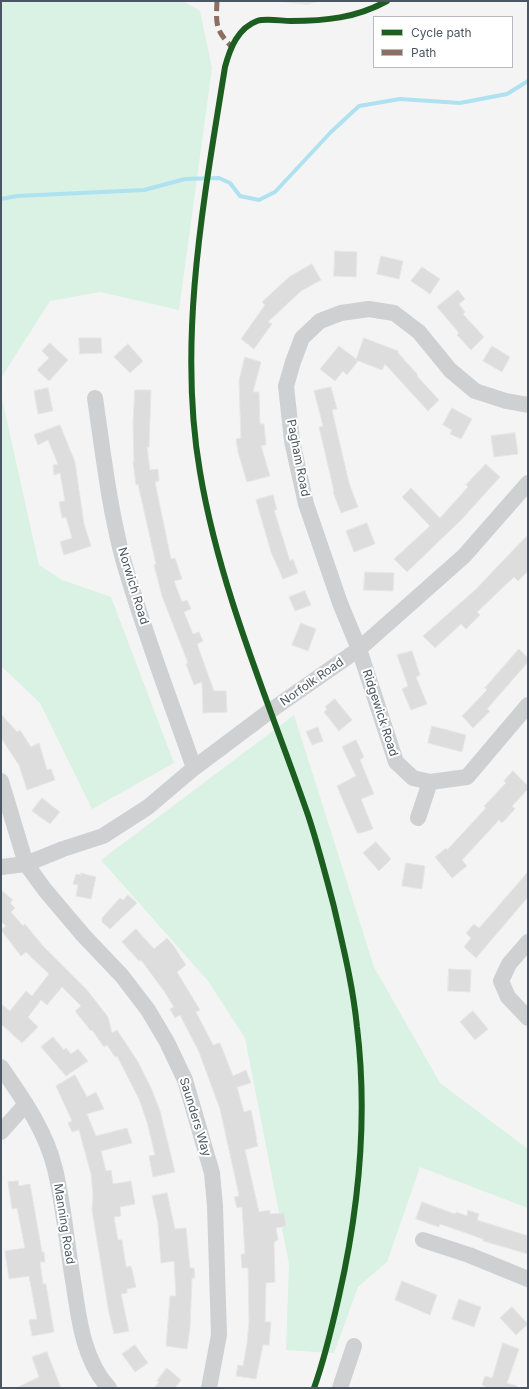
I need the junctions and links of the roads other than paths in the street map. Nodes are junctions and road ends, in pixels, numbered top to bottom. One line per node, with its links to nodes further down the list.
1 (94, 398): 6 (street, Norwich Road)
2 (528, 405): 4 (street, Pagham Road)
3 (528, 483): 4 (street, Norfolk Road)
4 (359, 649): 6 (street, Norfolk Road); 8 (street, Ridgewick Road)
5 (528, 705): 8 (street, Ridgewick Road)
6 (194, 768): 10 (street, Norfolk Road)
7 (1, 781): 10 (street, Saunders Way)
8 (430, 782): 9 (street)
9 (418, 818)
10 (26, 864): 11 (street, Norfolk Road); 21 (street, Saunders Way)
11 (1, 867)
12 (528, 942): 13 (street)
13 (528, 1018)
14 (1, 1067): 15 (street, Manning Road)
15 (26, 1104): 16 (street); 20 (street, Manning Road)
16 (1, 1132)
17 (423, 1240): 18 (street)
18 (528, 1279)
19 (354, 1346): 22 (street)
20 (109, 1388)
21 (208, 1388)
22 (340, 1388)

